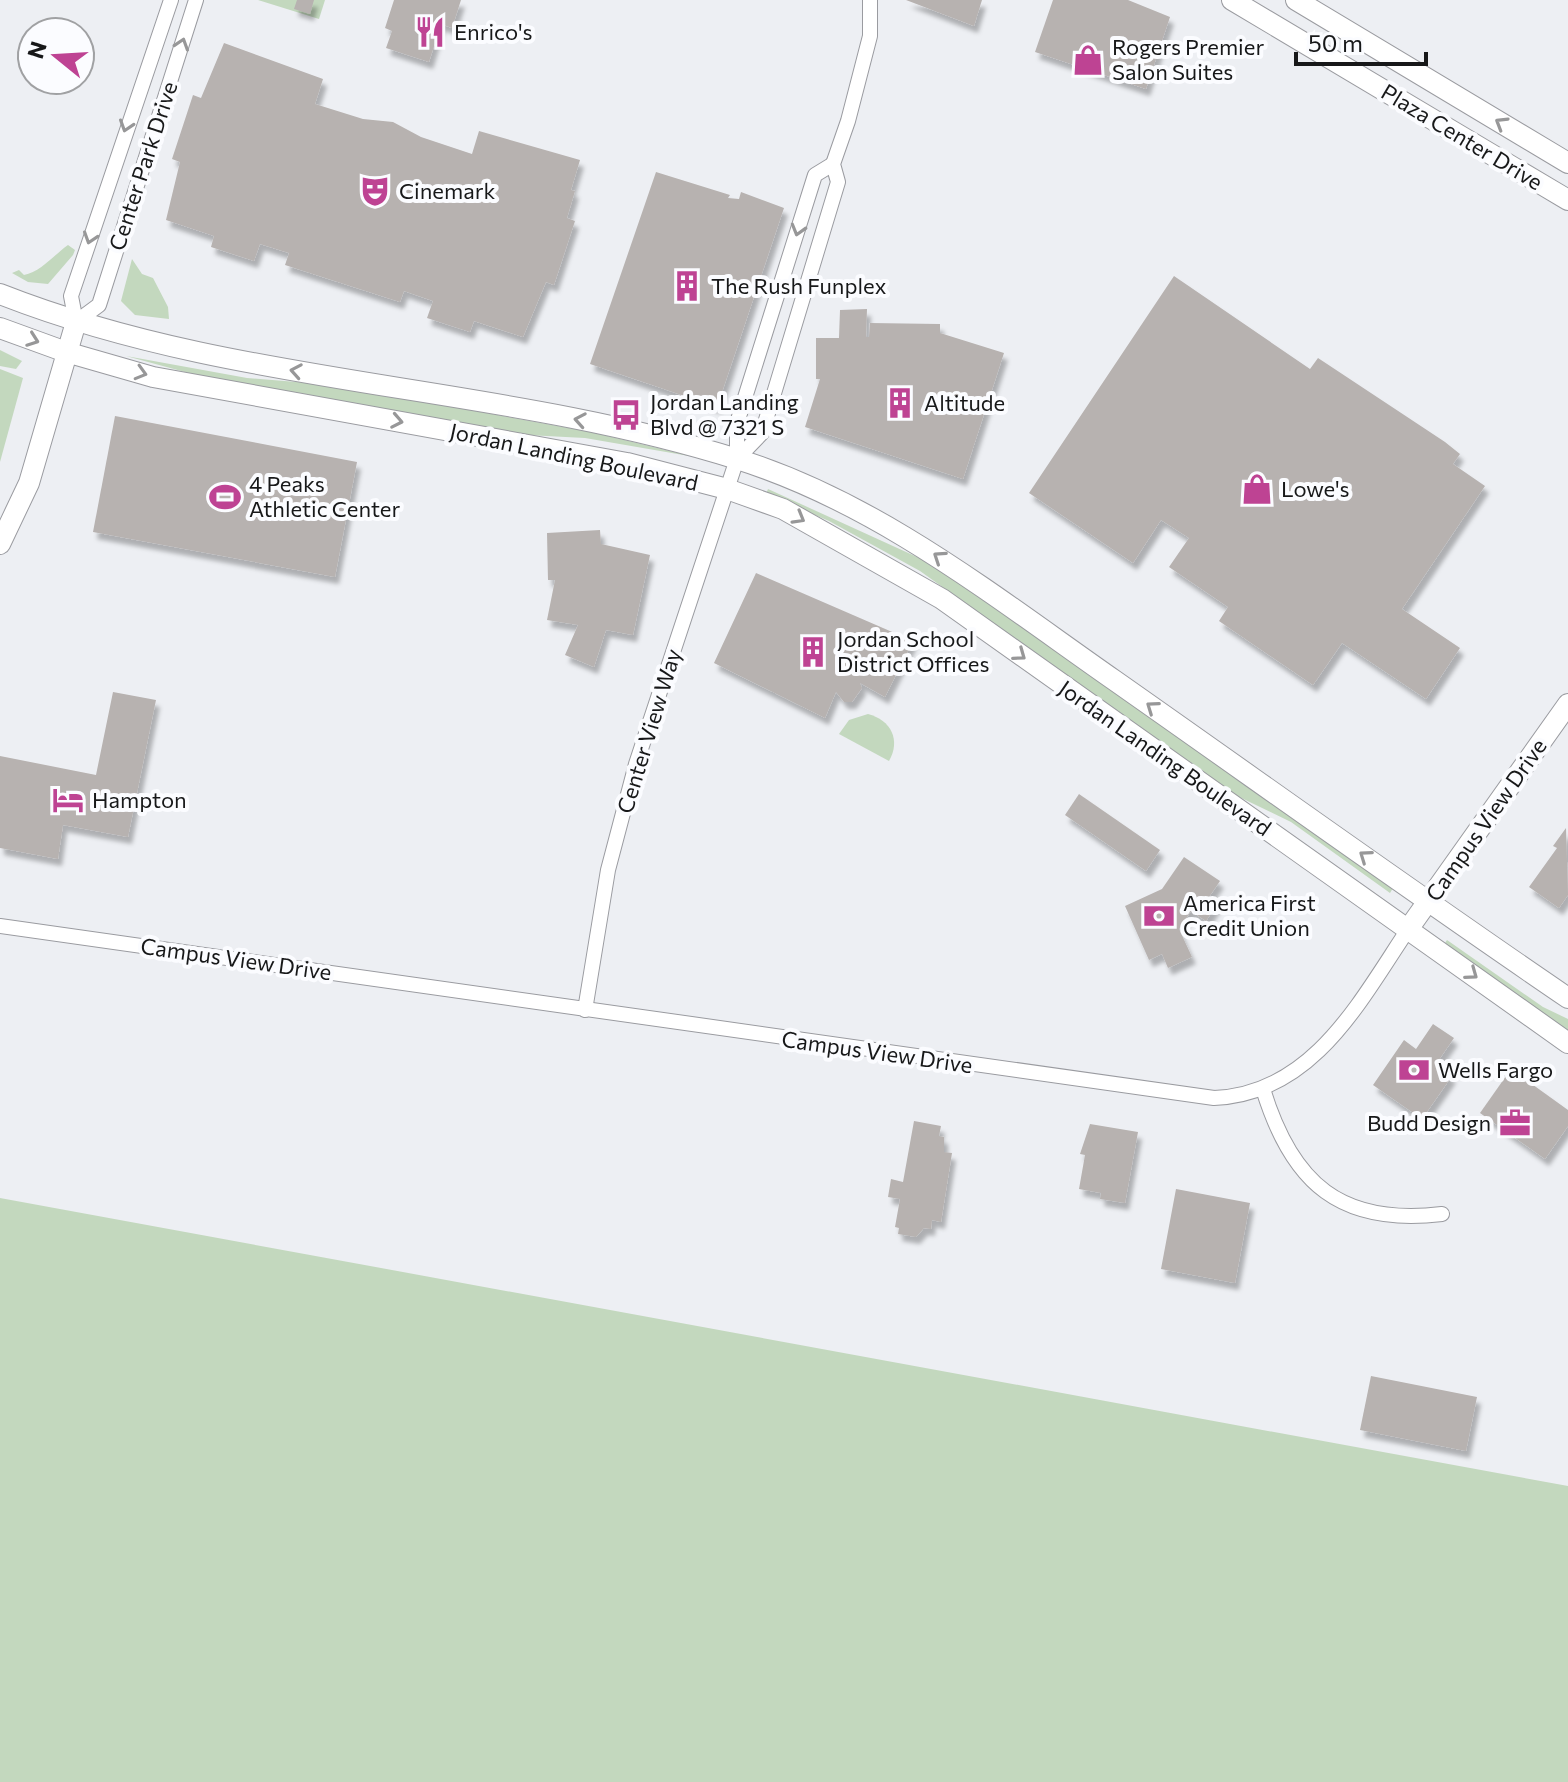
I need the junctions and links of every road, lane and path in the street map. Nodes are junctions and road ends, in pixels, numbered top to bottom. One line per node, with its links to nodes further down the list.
1 (171, 0): 10 (street, Center Park Drive, one-way to 10)
2 (196, 0): 10 (street, Center Park Drive, one-way to 2)
3 (870, 0): 7 (street, Center View Way)
4 (1232, 0): 8 (main road, Plaza Center Drive)
5 (1296, 0): 6 (main road, Plaza Center Drive, one-way to 5)
6 (1568, 163)
7 (833, 164): 13 (street, Center View Way); 13 (street, Center View Way, one-way to 13)
8 (1568, 200)
9 (0, 294): 10 (main road, Jordan Landing Boulevard)
10 (76, 322): 12 (main road, Center Park Drive); 13 (main road, Jordan Landing Boulevard, one-way to 10)
11 (0, 328): 12 (main road, Jordan Landing Boulevard, one-way to 12)
12 (66, 352): 14 (main road, Jordan Landing Boulevard, one-way to 14); 15 (main road, Center Park Drive)
13 (737, 459): 14 (street, Center View Way); 17 (main road, Jordan Landing Boulevard, one-way to 13)
14 (727, 489): 19 (main road, Jordan Landing Boulevard, one-way to 19); 21 (street, Center View Way)
15 (0, 544)
16 (1568, 704): 17 (main road, Campus View Drive)
17 (1429, 901): 19 (main road, Campus View Drive); 20 (main road, Jordan Landing Boulevard)
18 (0, 926): 21 (street, Campus View Drive)
19 (1409, 928): 22 (main road, Jordan Landing Boulevard, one-way to 22); 23 (street, Campus View Drive)
20 (1568, 998)
21 (585, 1010): 23 (street, Campus View Drive)
22 (1568, 1043)
23 (1263, 1089): 24 (street)
24 (1442, 1214)

